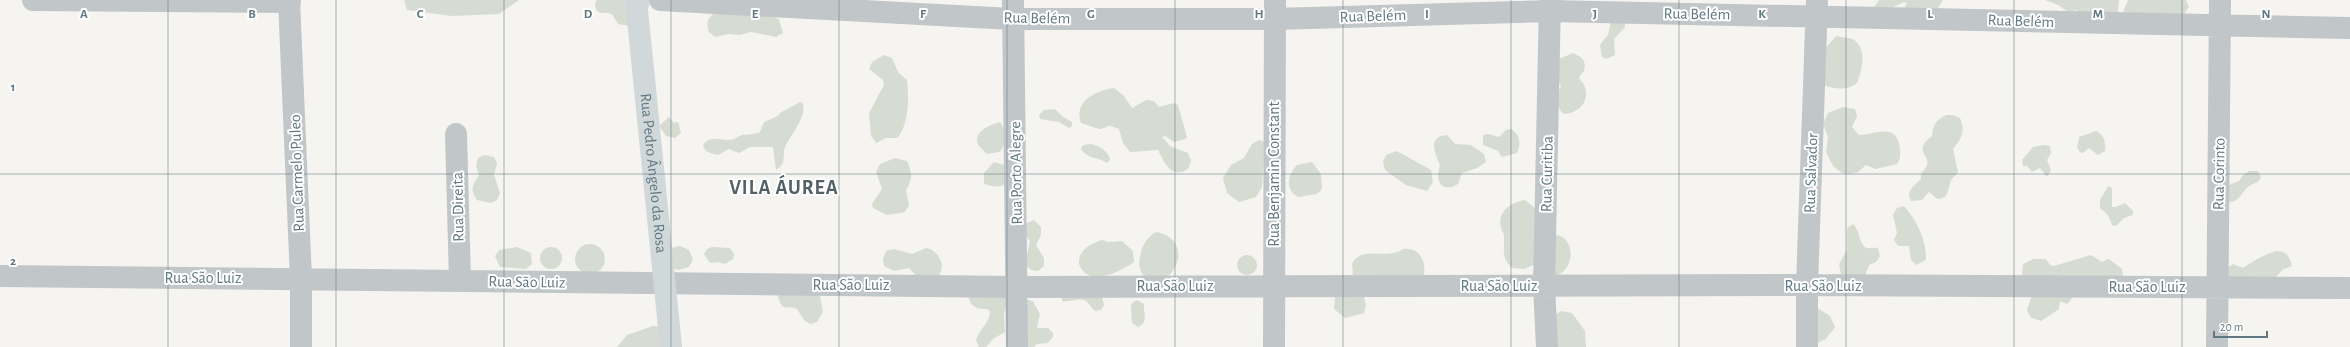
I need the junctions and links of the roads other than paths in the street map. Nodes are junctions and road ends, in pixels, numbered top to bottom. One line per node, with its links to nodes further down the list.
1 (33, 0): 5 (street)
2 (636, 0): 16 (main road, Rua Pedro Ângelo da Rosa)
3 (660, 0): 8 (street, Rua Belém)
4 (2220, 0): 10 (street, Rua Corinto)
5 (290, 1): 14 (street, Rua Carmelo Puleo)
6 (1550, 6): 7 (street, Rua Belém); 9 (street, Rua Belém); 19 (street, Rua Curitiba)
7 (1817, 8): 10 (street, Rua Belém); 18 (street, Rua Salvador)
8 (1013, 9): 9 (street, Rua Belém); 20 (street, Rua Porto Alegre)
9 (1275, 10): 17 (street, Rua Benjamin Constant)
10 (2220, 27): 11 (street, Rua Belém); 21 (street, Rua Corinto)
11 (2350, 28)
12 (456, 134): 15 (street, Rua Direita)
13 (0, 276): 14 (street, Rua São Luiz)
14 (301, 279): 15 (street, Rua São Luiz); 23 (street, Rua Carmelo Puleo)
15 (460, 280): 16 (street, Rua São Luiz)
16 (664, 284): 20 (street, Rua São Luiz); 24 (main road, Rua Pedro Ângelo da Rosa)
17 (1274, 285): 19 (street, Rua São Luiz); 20 (street, Rua São Luiz); 26 (street, Rua Benjamin Constant)
18 (1807, 285): 19 (street, Rua São Luiz); 21 (street, Rua São Luiz); 28 (street, Rua Salvador)
19 (1544, 286): 27 (street, Rua Curitiba)
20 (1018, 287): 25 (street, Rua Porto Alegre)
21 (2218, 287): 22 (street, Rua São Luiz); 29 (street, Rua Corinto)
22 (2350, 288)
23 (301, 347)
24 (671, 347)
25 (1017, 347)
26 (1274, 347)
27 (1547, 347)
28 (1807, 347)
29 (2217, 347)

